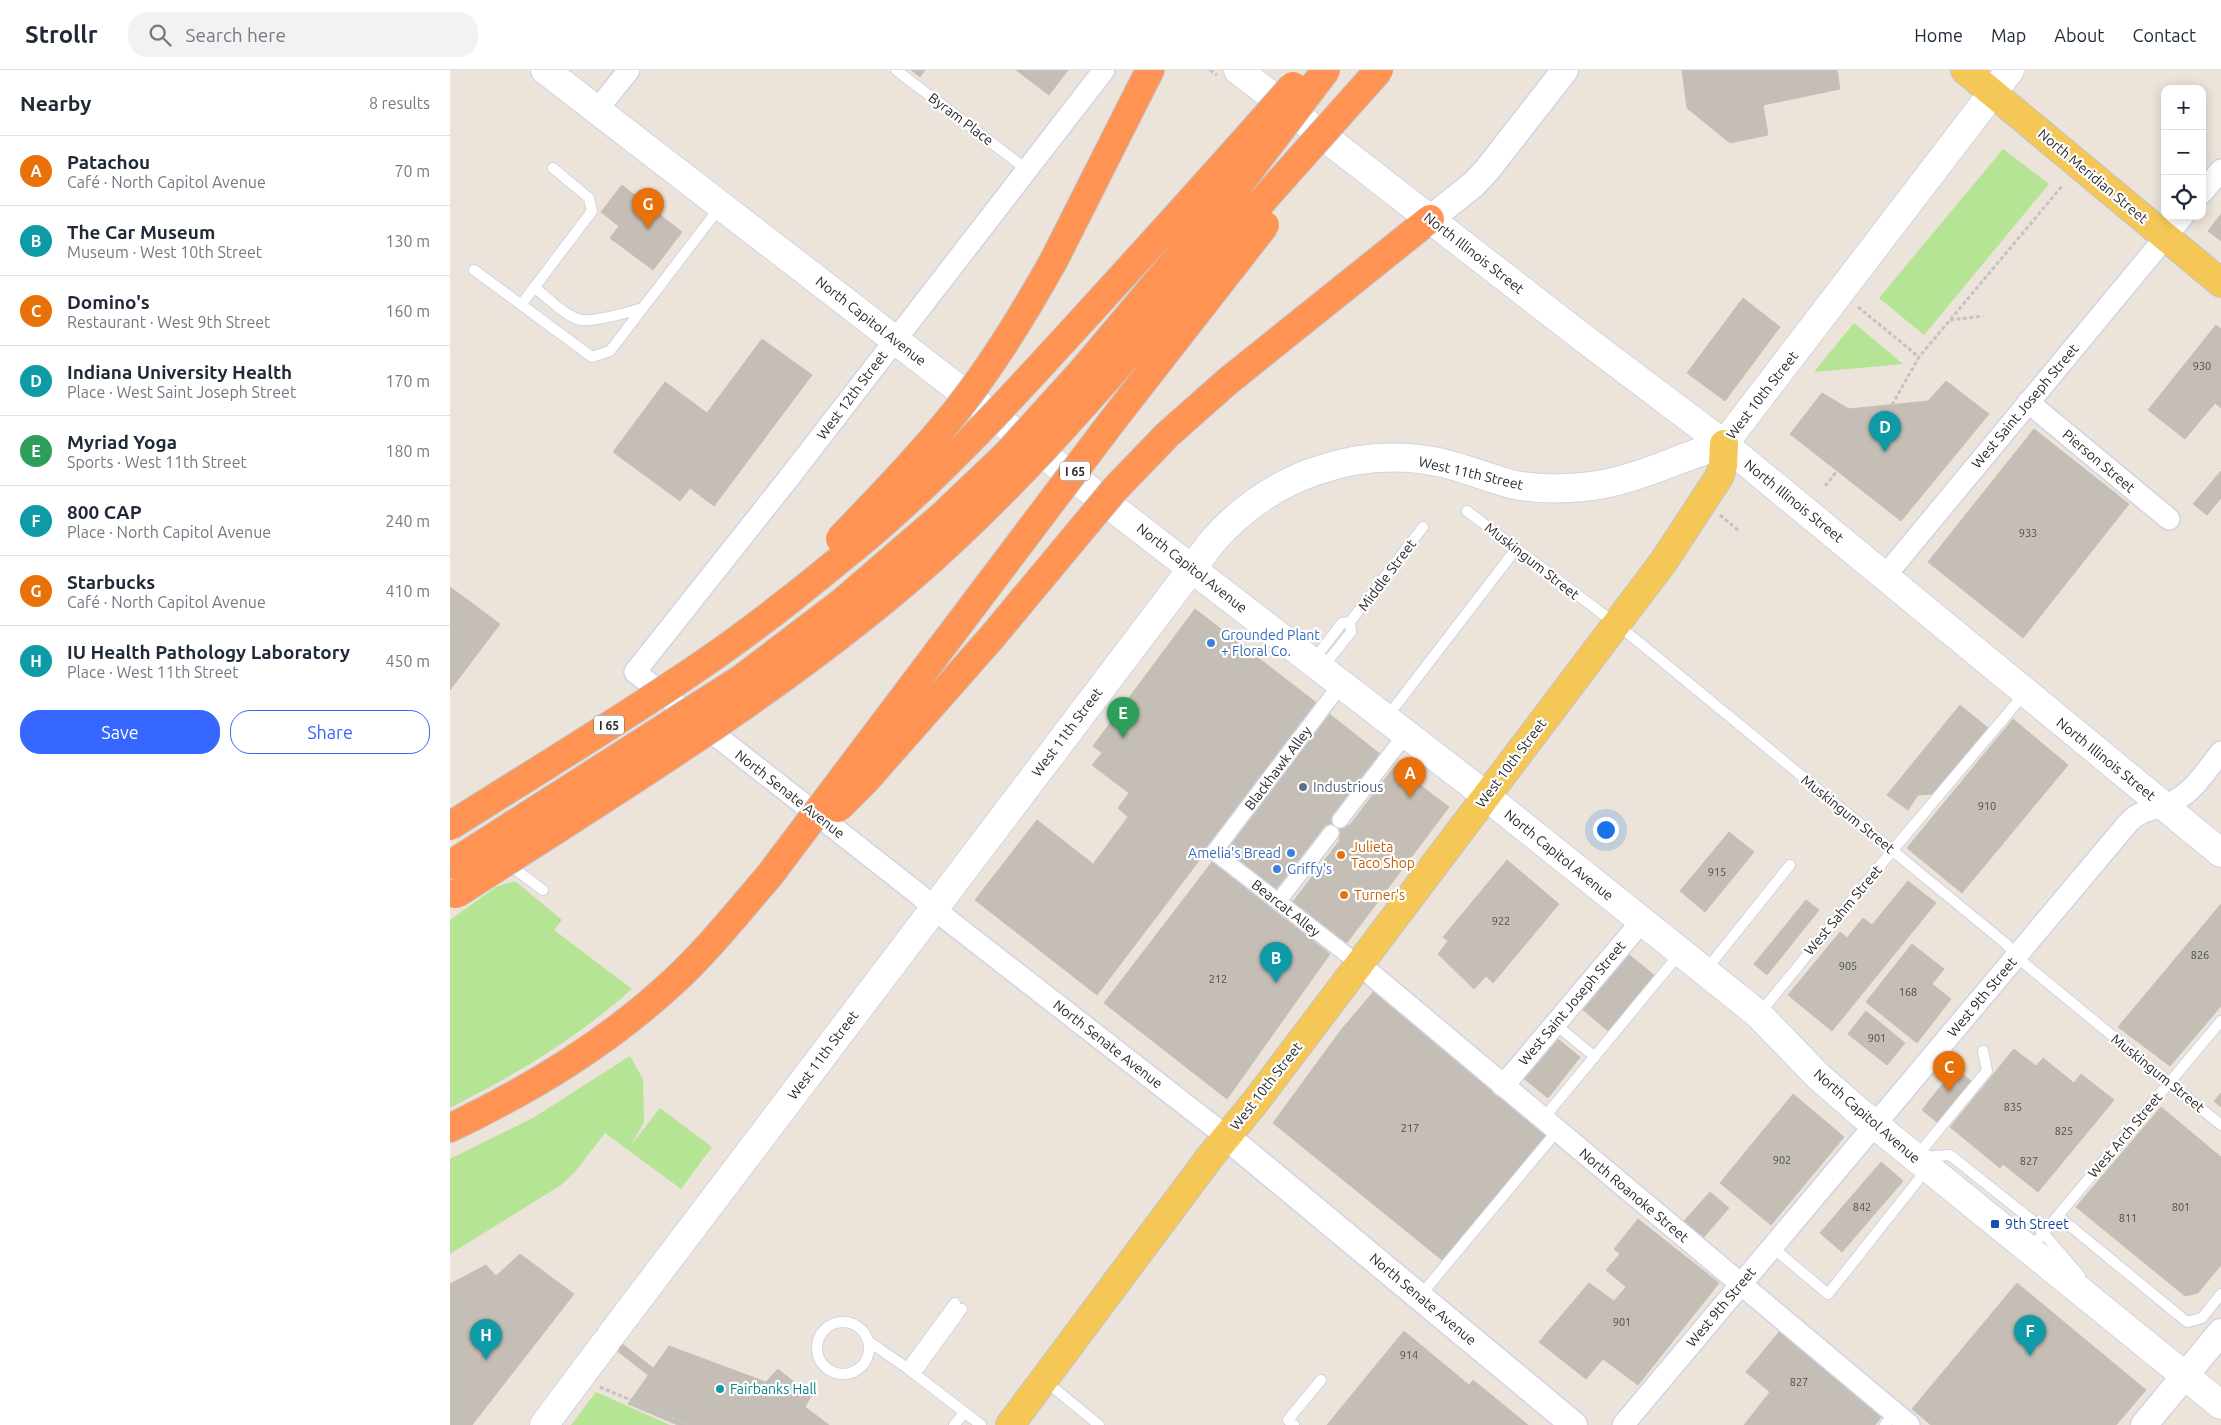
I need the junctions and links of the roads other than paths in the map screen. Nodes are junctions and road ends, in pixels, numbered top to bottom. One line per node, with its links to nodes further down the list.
1 (545, 70): 15 (main road, North Capitol Avenue)
2 (629, 70): 15 (street)
3 (896, 70): 17 (lane, Byram Place)
4 (1104, 70): 17 (street, West 12th Street)
5 (1150, 70): 37 (highway, bridge)
6 (1238, 70): 21 (main road, North Illinois Street)
7 (1307, 70): 37 (highway, I 65, bridge)
8 (1326, 70): 53 (highway, bridge)
9 (1379, 70): 57 (highway, bridge)
10 (1388, 70): 55 (highway, I 65, bridge)
11 (1565, 70): 21 (street)
12 (1965, 70): 14 (main road, North Meridian Street)
13 (2010, 70): 14 (main road, West 10th Street)
14 (1993, 93): 22 (main road, North Meridian Street); 30 (main road, West 10th Street)
15 (597, 110): 20 (main road, North Capitol Avenue)
16 (553, 168): 25 (lane)
17 (1026, 168): 28 (street, West 12th Street)
18 (2221, 170): 19 (street)
19 (2206, 187)
20 (721, 206): 27 (lane); 28 (main road, North Capitol Avenue)
21 (1430, 219): 30 (main road, North Illinois Street); 55 (highway, bridge)
22 (2174, 226): 24 (main road, North Meridian Street); 29 (street, West Saint Joseph Street)
23 (474, 270): 26 (lane)
24 (2221, 283)
25 (534, 287): 26 (lane); 27 (lane)
26 (521, 304): 27 (lane)
27 (643, 308)
28 (895, 339): 35 (main road, North Capitol Avenue); 40 (street, West 12th Street)
29 (2028, 402): 32 (street, Pierson Street); 36 (street, West Saint Joseph Street)
30 (1724, 444): 35 (main road, West 11th Street); 36 (main road, North Illinois Street); 38 (main road, West 10th Street)
31 (1467, 511): 34 (lane, Muskingum Street)
32 (2169, 519)
33 (1423, 527): 39 (lane, Middle Street)
34 (1516, 549): 38 (lane, Muskingum Street); 42 (lane)
35 (1192, 568): 39 (main road, North Capitol Avenue); 59 (main road, West 11th Street)
36 (1885, 576): 41 (main road, North Illinois Street)
37 (764, 620): 48 (highway, I 65, bridge)
38 (1616, 624): 44 (main road, West 10th Street); 50 (lane, Muskingum Street)
39 (1325, 671): 42 (main road, North Capitol Avenue); 51 (street, Blackhawk Alley)
40 (635, 672): 59 (street, North Senate Avenue)
41 (2026, 693): 45 (main road, North Illinois Street); 50 (lane, West Sahm Street)
42 (1396, 726): 44 (main road, North Capitol Avenue); 46 (street)
43 (2221, 752): 45 (street, West 9th Street)
44 (1486, 796): 60 (main road, North Capitol Avenue); 63 (main road, West 10th Street)
45 (2164, 806): 52 (main road, North Illinois Street); 62 (street, West 9th Street)
46 (1340, 820)
47 (450, 821): 48 (lane)
48 (463, 832): 56 (lane)
49 (1331, 833): 58 (street)
50 (1892, 851): 62 (lane, Muskingum Street); 65 (lane, West Sahm Street)
51 (1214, 852): 58 (street, Bearcat Alley)
52 (2221, 853)
53 (450, 865)
54 (1790, 865): 64 (lane)
55 (769, 876): 75 (highway, I 65)
56 (543, 890)
57 (453, 896)
58 (1278, 902): 63 (street, Bearcat Alley)
59 (934, 908): 76 (street, North Senate Avenue); 94 (main road, West 11th Street)
60 (1642, 921): 61 (main road, North Capitol Avenue); 67 (street, West Saint Joseph Street)
61 (1681, 952): 64 (main road, North Capitol Avenue); 69 (lane)
62 (2017, 956): 70 (lane, Muskingum Street); 72 (street, West 9th Street)
63 (1359, 964): 71 (street, North Roanoke Street); 76 (main road, West 10th Street)
64 (1705, 971): 65 (main road, North Capitol Avenue)
65 (1758, 1014): 72 (main road, North Capitol Avenue)
66 (2221, 1020): 70 (lane, West Arch Street)
67 (1555, 1024): 69 (lane); 71 (street, West Saint Joseph Street)
68 (1983, 1051): 77 (lane)
69 (1595, 1057): 73 (lane)
70 (2169, 1082): 74 (lane, Muskingum Street); 78 (lane, West Arch Street)
71 (1503, 1086): 73 (street, North Roanoke Street)
72 (1875, 1124): 77 (main road, North Capitol Avenue); 80 (street, West 9th Street)
73 (1550, 1125): 81 (street, North Roanoke Street); 83 (lane)
74 (2221, 1125)
75 (450, 1128)
76 (1227, 1136): 83 (street, North Senate Avenue); 89 (main road, West 10th Street)
77 (1921, 1163): 79 (main road, North Capitol Avenue); 80 (lane)
78 (2058, 1216): 79 (lane, West Arch Street); 82 (lane)
79 (2036, 1242): 88 (main road, North Capitol Avenue)
80 (1772, 1247): 81 (street, West 9th Street)
81 (1741, 1284): 93 (street, North Roanoke Street); 101 (street, West 9th Street)
82 (2221, 1294)
83 (1420, 1297): 100 (street, North Senate Avenue)
84 (959, 1306): 87 (lane)
85 (2221, 1332): 88 (street)
86 (868, 1342): 86 (lane); 87 (lane)
87 (911, 1371): 92 (lane)
88 (2185, 1376): 91 (main road, North Capitol Avenue); 102 (street)
89 (1043, 1380): 97 (main road, West 10th Street); 98 (lane)
90 (1321, 1380): 99 (lane)
91 (2221, 1406)
92 (964, 1412): 95 (lane); 96 (lane)
93 (1896, 1421)
94 (544, 1425)
95 (954, 1425)
96 (981, 1425)
97 (1010, 1425)
98 (1099, 1425)
99 (1294, 1425)
100 (1574, 1425)
101 (1623, 1425)
102 (2144, 1425)

